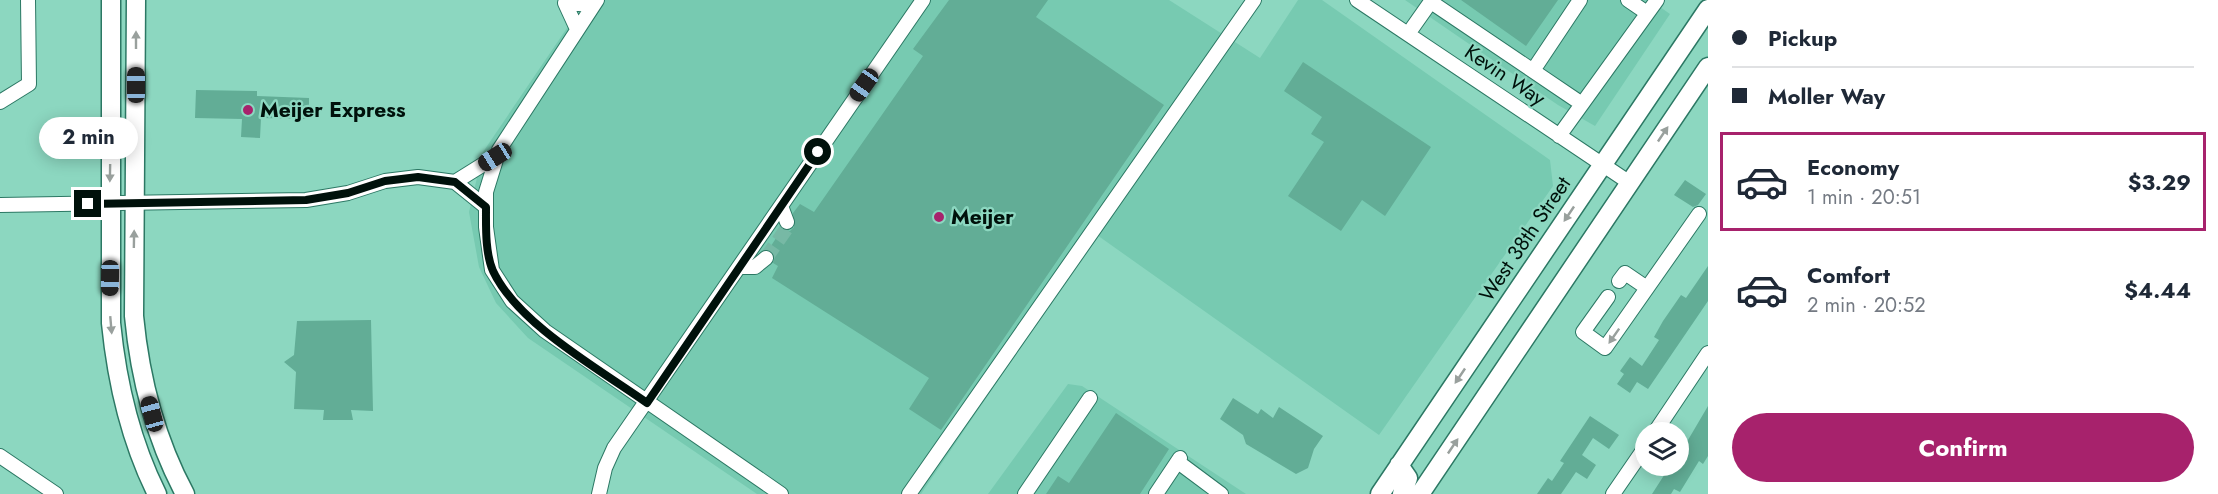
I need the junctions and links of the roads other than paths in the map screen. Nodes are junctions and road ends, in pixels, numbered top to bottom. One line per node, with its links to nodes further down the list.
1 (28, 0): 19 (street)
2 (111, 0): 27 (main road, one-way to 27)
3 (136, 0): 26 (main road, one-way to 3)
4 (923, 0): 29 (street)
5 (1254, 0): 51 (street)
6 (1357, 0): 16 (street, Kevin Way)
7 (1580, 0): 18 (street)
8 (1628, 0): 14 (street)
9 (1656, 0): 14 (street)
10 (1432, 1): 16 (street); 18 (street)
11 (563, 2): 12 (street); 15 (street)
12 (595, 2): 15 (street)
13 (1708, 9): 23 (main road, West 38th Street)
14 (1647, 13): 20 (street)
15 (577, 29): 22 (street)
16 (1408, 34): 21 (street, Kevin Way)
17 (1708, 67): 25 (main road, one-way to 17)
18 (1534, 69): 20 (street)
19 (0, 102)
20 (1582, 104): 21 (street)
21 (1559, 136): 23 (street, Kevin Way)
22 (495, 157): 24 (street); 30 (street)
23 (1602, 165): 25 (street, Kevin Way); 44 (main road, West 38th Street, one-way to 44)
24 (455, 182): 26 (street); 30 (street)
25 (1630, 183): 56 (main road, one-way to 25)
26 (135, 203): 27 (street); 48 (main road, one-way to 26)
27 (109, 204): 28 (street); 47 (main road, one-way to 47)
28 (0, 205)
29 (781, 206): 32 (street); 34 (street)
30 (486, 207): 40 (street)
31 (1699, 214): 36 (street)
32 (787, 222)
33 (766, 258): 34 (street)
34 (739, 267): 40 (street)
35 (1619, 281): 36 (street)
36 (1647, 288): 37 (street, one-way to 37)
37 (1608, 297)
38 (1708, 353): 41 (street)
39 (1090, 398): 52 (street)
40 (647, 403): 49 (street); 50 (street)
41 (1662, 422)
42 (0, 456): 46 (street)
43 (1635, 462): 57 (street)
44 (1400, 465): 54 (main road, West 38th Street); 55 (main road)
45 (1215, 492): 53 (street)
46 (56, 494)
47 (157, 494)
48 (184, 494)
49 (598, 494)
50 (781, 494)
51 (909, 494)
52 (1025, 494)
53 (1156, 494)
54 (1380, 494)
55 (1402, 494)
56 (1420, 494)
57 (1613, 494)

